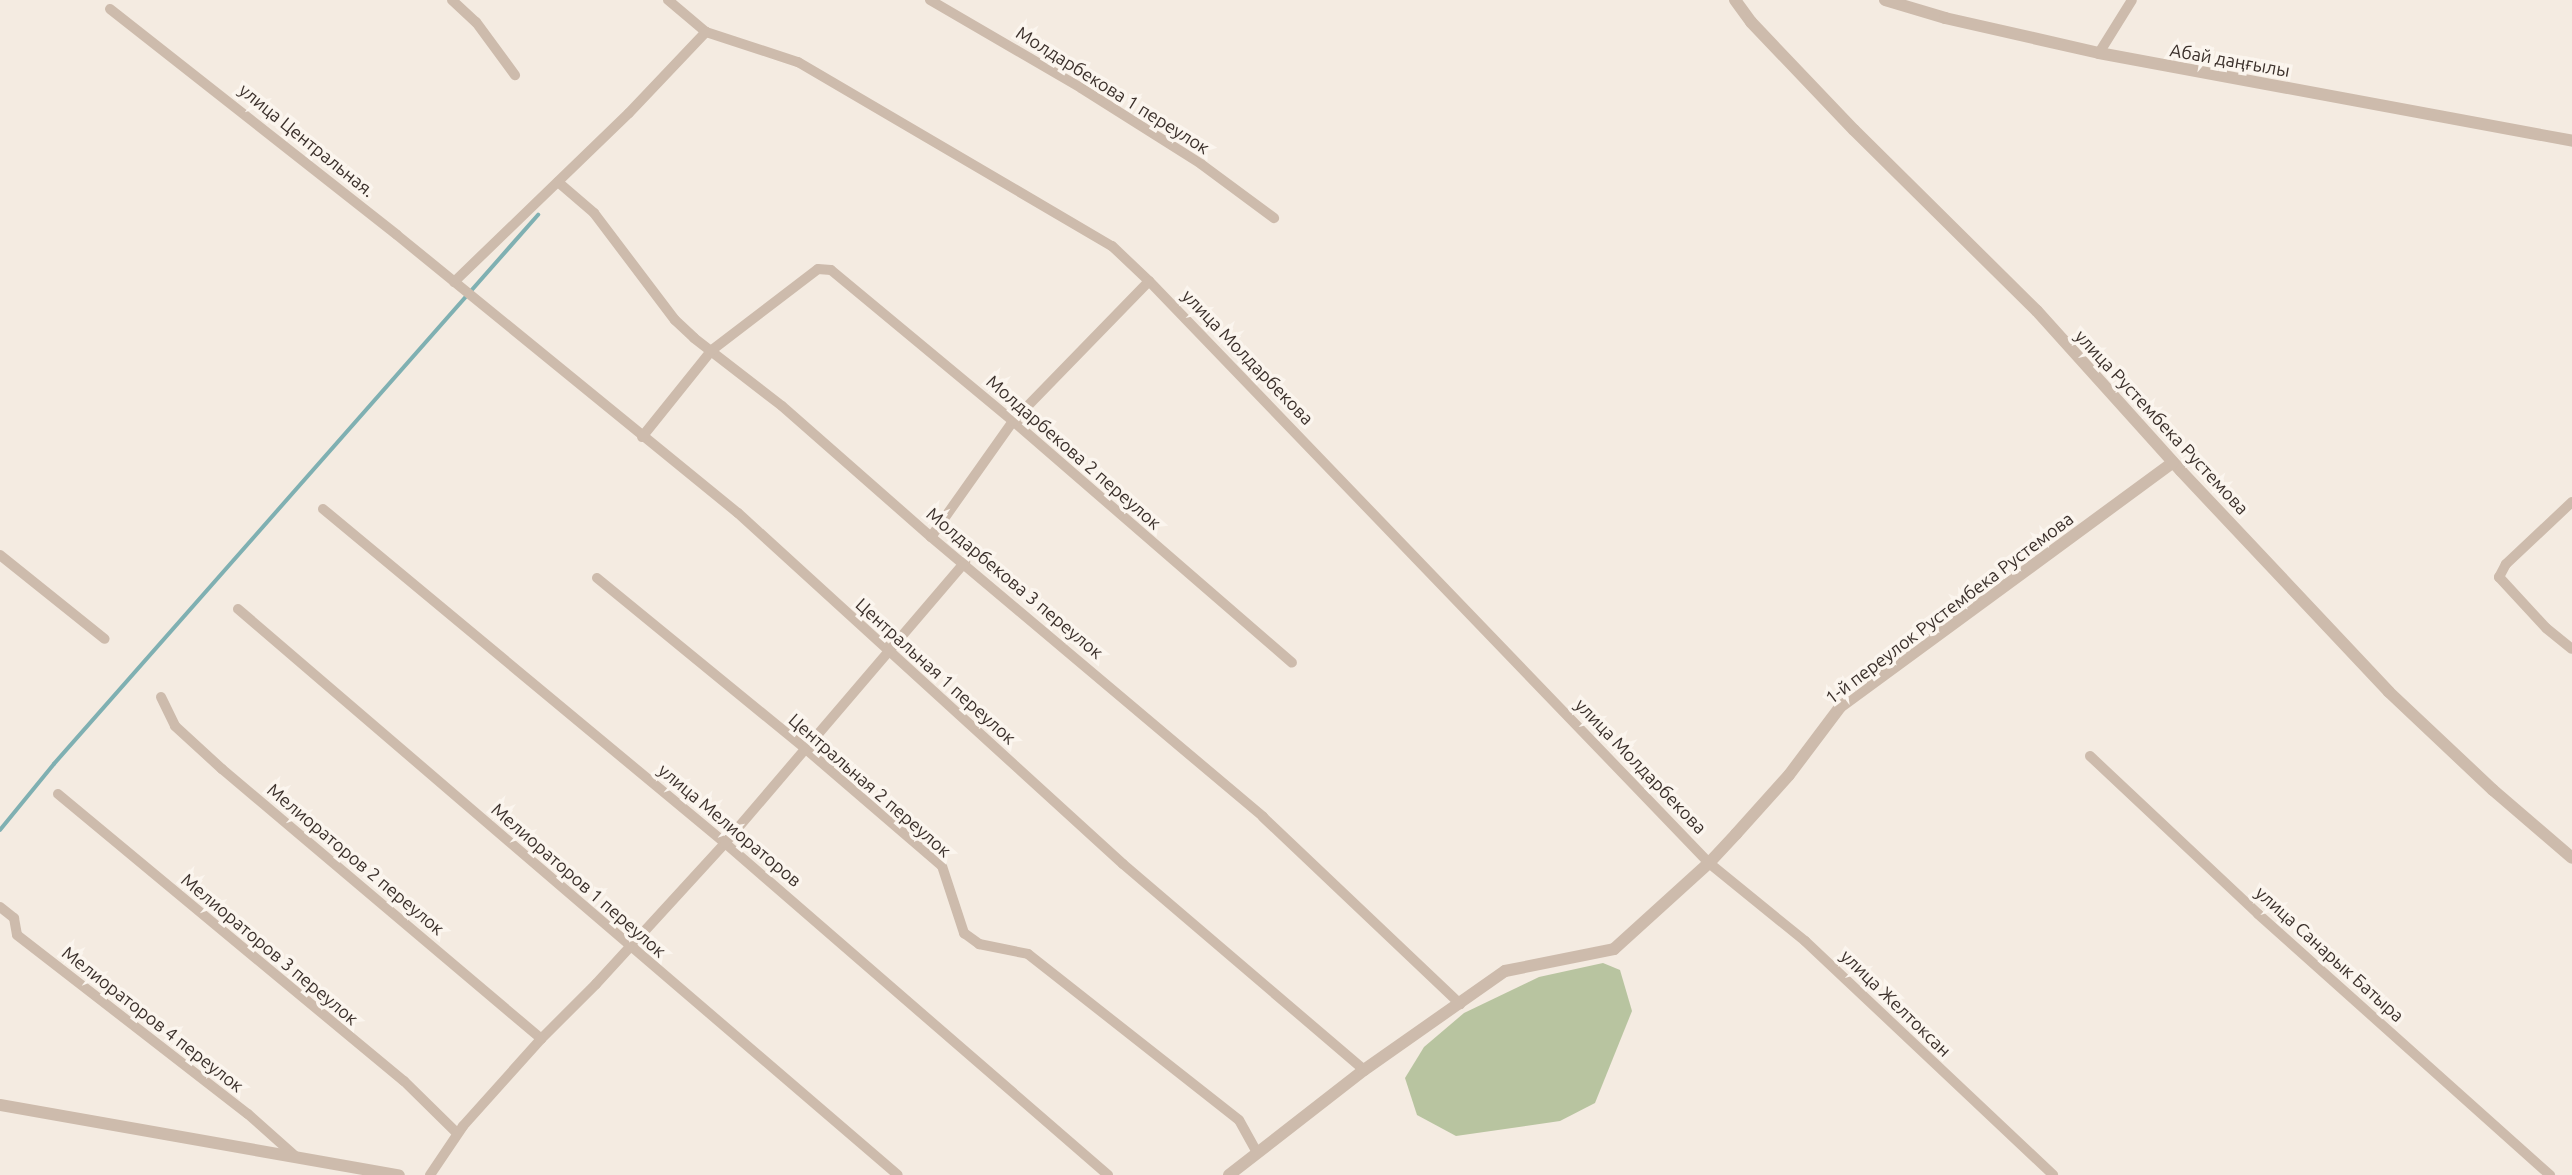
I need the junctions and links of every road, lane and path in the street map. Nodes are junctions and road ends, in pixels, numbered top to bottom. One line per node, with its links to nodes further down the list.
1 (452, 0): 10 (street)
2 (668, 0): 8 (street, улица Молдарбекова)
3 (930, 0): 13 (street, Молдарбекова 1 переулок)
4 (1735, 0): 20 (street, улица Рустембека Рустемова)
5 (1885, 0): 9 (street, Абай даңғылы)
6 (2132, 0): 9 (street)
7 (110, 9): 15 (street, улица Центральная.)
8 (706, 32): 12 (street); 14 (street, улица Молдарбекова)
9 (2099, 53): 11 (street, Абай даңғылы)
10 (515, 75)
11 (2572, 141)
12 (558, 182): 15 (street); 17 (street, Молдарбекова 3 переулок)
13 (1274, 218)
14 (1149, 281): 18 (street); 38 (street, улица Молдарбекова)
15 (454, 282): 16 (street, улица Центральная.)
16 (479, 304): 19 (street, Центральная 1 переулок)
17 (712, 350): 18 (street, Молдарбекова 2 переулок); 19 (street); 23 (street, Молдарбекова 3 переулок)
18 (1013, 421): 23 (street); 31 (street, Молдарбекова 2 переулок)
19 (642, 437): 30 (street, Центральная 1 переулок)
20 (2173, 462): 37 (street, улица Рустембека Рустемова); 38 (street, 1-й переулок Рустембека Рустемова)
21 (2572, 502): 29 (street)
22 (323, 509): 36 (street, улица Мелиораторов)
23 (931, 537): 25 (street, Молдарбекова 3 переулок)
24 (0, 555): 28 (street)
25 (965, 562): 30 (street); 41 (street, Молдарбекова 3 переулок)
26 (597, 578): 33 (street, Центральная 2 переулок)
27 (237, 610): 40 (street, Мелиораторов 1 переулок)
28 (104, 639)
29 (2572, 649)
30 (888, 653): 33 (street); 43 (street, Центральная 1 переулок)
31 (1292, 663)
32 (161, 697): 42 (street, Мелиораторов 2 переулок)
33 (807, 750): 36 (street); 46 (street, Центральная 2 переулок)
34 (2090, 756): 54 (street, улица Санарык Батыра)
35 (58, 794): 45 (street, Мелиораторов 3 переулок)
36 (725, 843): 40 (street); 51 (street, улица Мелиораторов)
37 (2572, 858)
38 (1709, 863): 41 (street, 1-й переулок Рустембека Рустемова); 53 (street, улица Желтоксан)
39 (0, 907): 47 (street, Мелиораторов 4 переулок)
40 (628, 946): 42 (street); 50 (street, Мелиораторов 1 переулок)
41 (1460, 1004): 43 (street, 1-й переулок Рустембека Рустемова)
42 (541, 1039): 45 (street)
43 (1364, 1070): 46 (street, 1-й переулок Рустембека Рустемова)
44 (0, 1105): 47 (street)
45 (457, 1133): 49 (street)
46 (1257, 1153): 52 (street, 1-й переулок Рустембека Рустемова)
47 (294, 1155): 48 (street)
48 (399, 1175)
49 (430, 1175)
50 (898, 1175)
51 (1108, 1175)
52 (1229, 1175)
53 (2053, 1175)
54 (2550, 1175)

